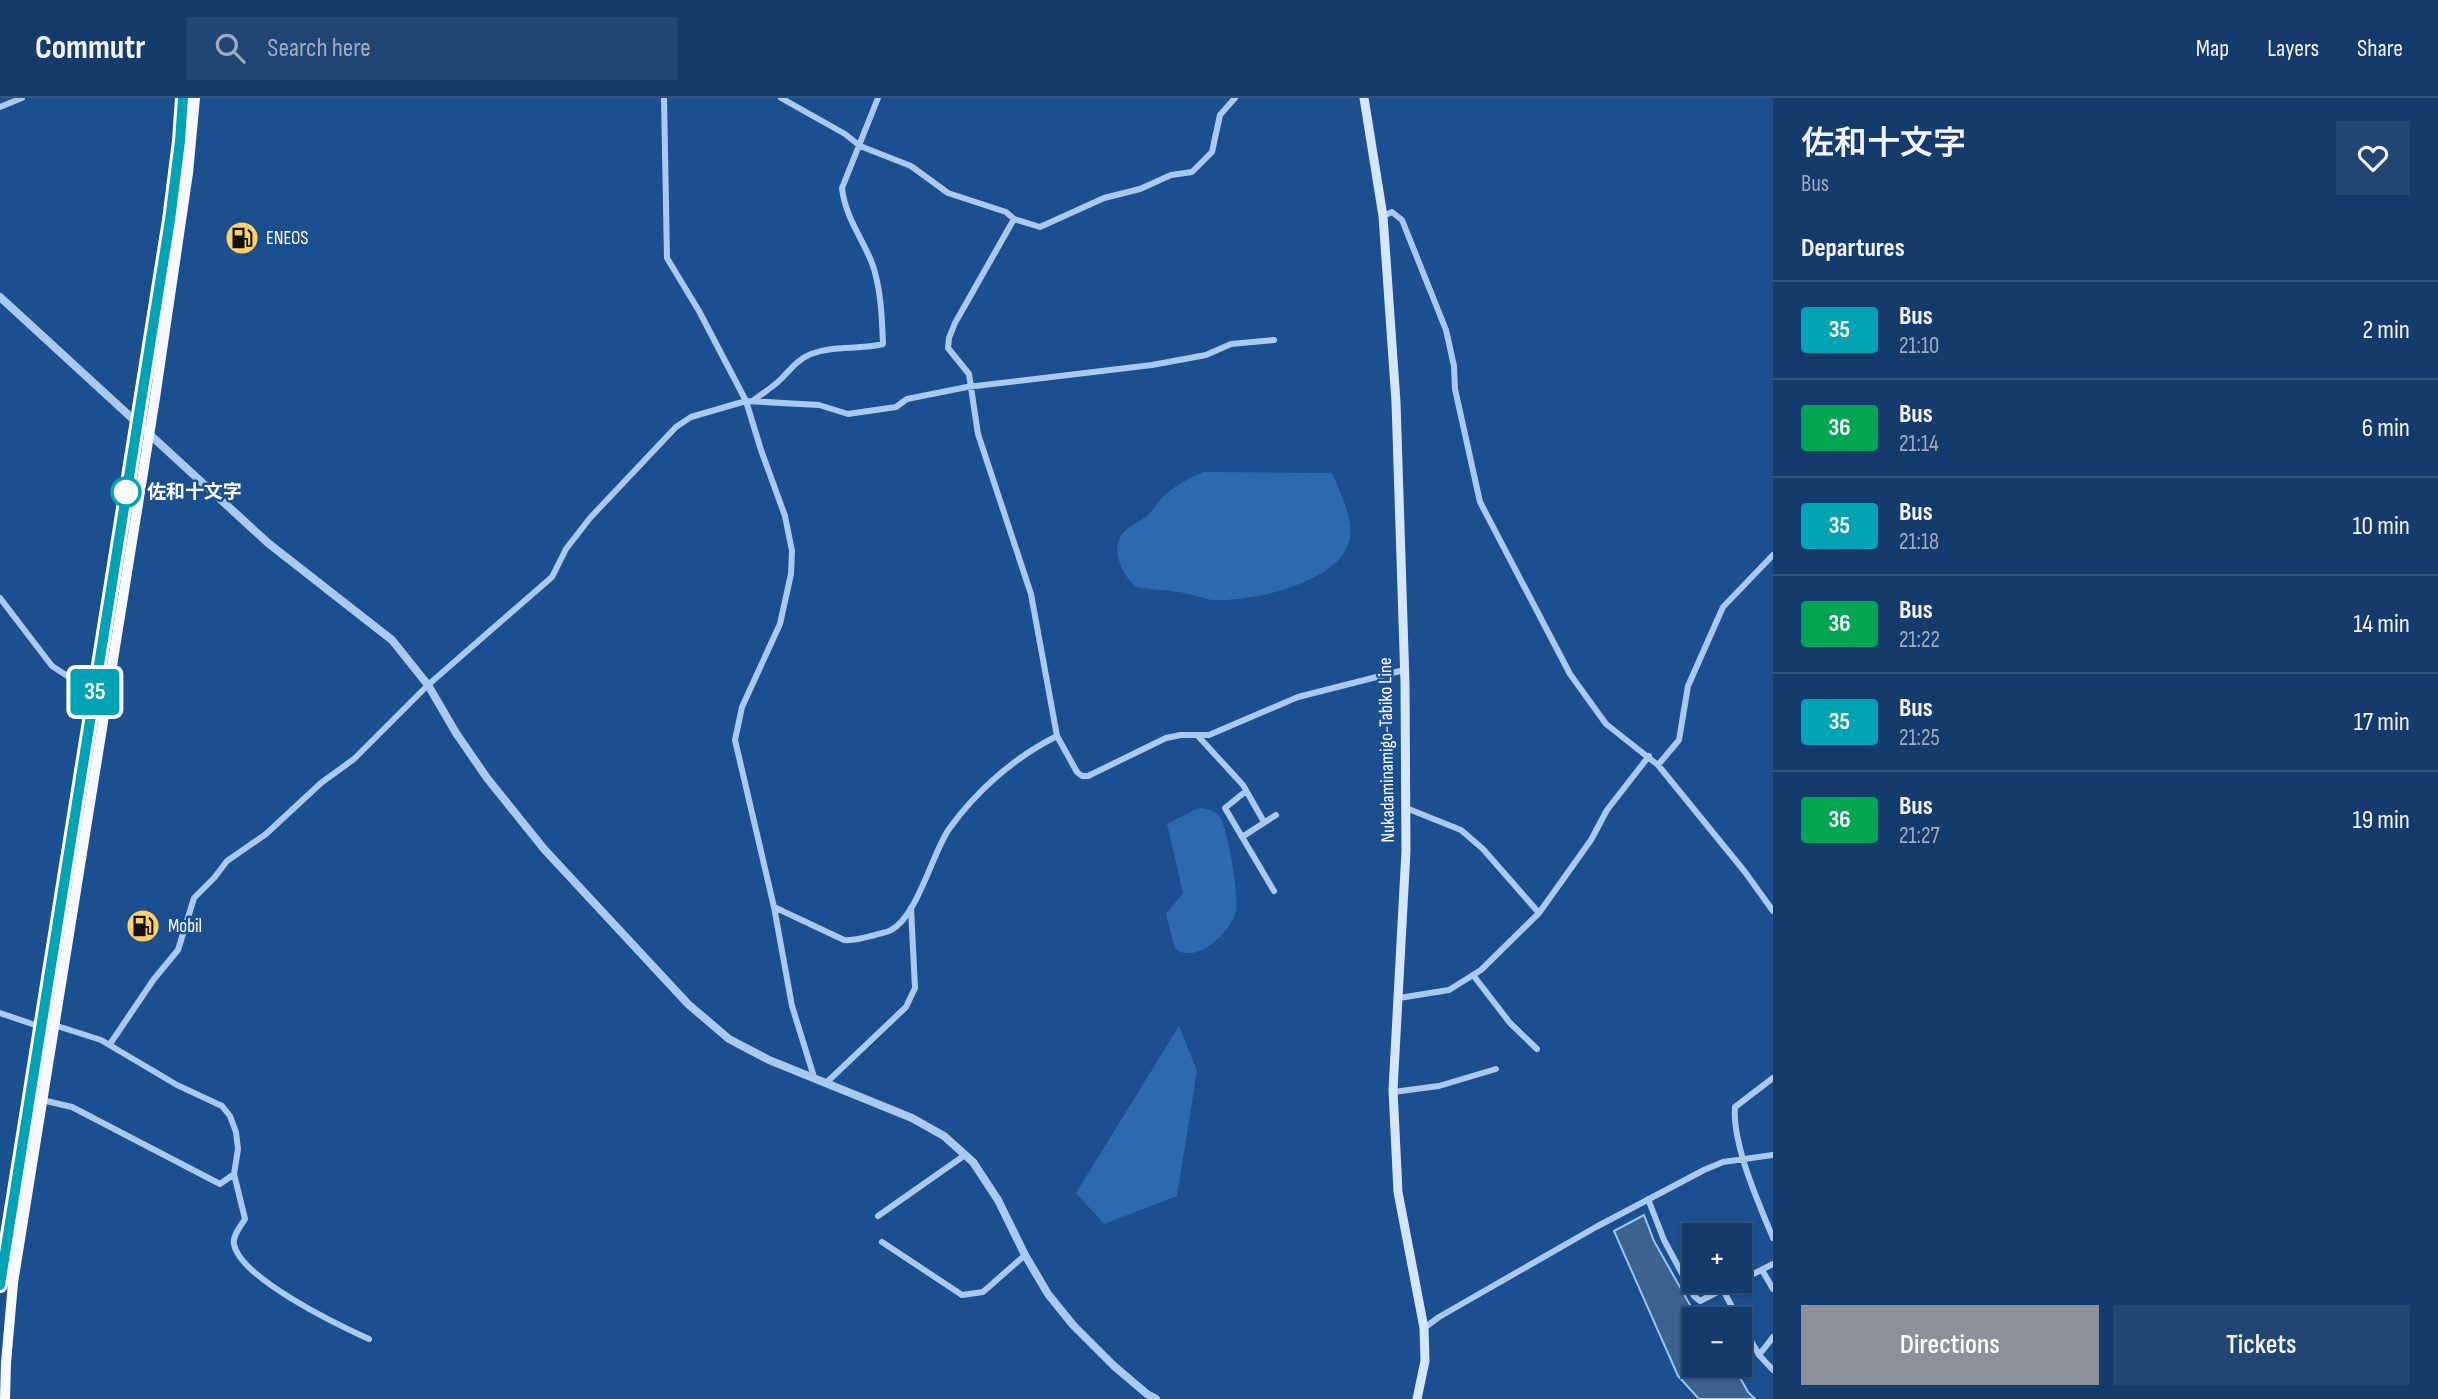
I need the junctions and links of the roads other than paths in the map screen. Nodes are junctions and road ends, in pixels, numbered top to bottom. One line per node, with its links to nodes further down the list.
1 (22, 98): 9 (street)
2 (183, 98): 17 (highway)
3 (195, 98): 18 (highway)
4 (664, 98): 16 (street)
5 (780, 98): 10 (street)
6 (878, 98): 10 (street)
7 (1235, 98): 12 (street)
8 (1364, 98): 11 (main road, Nukadaminamigo-Tabiko Line)
9 (0, 107)
10 (860, 145): 12 (street); 16 (street)
11 (1383, 216): 21 (main road, Nukadaminamigo-Tabiko Line); 26 (street)
12 (1014, 219): 15 (street)
13 (0, 297): 17 (street)
14 (1274, 340): 15 (street)
15 (972, 388): 16 (street); 24 (street)
16 (750, 401): 22 (street); 34 (street)
17 (138, 422): 18 (street); 23 (highway)
18 (149, 432): 22 (street); 41 (highway)
19 (1773, 555): 27 (street)
20 (0, 598): 23 (street)
21 (1404, 670): 25 (street); 29 (main road, Nukadaminamigo-Tabiko Line)
22 (428, 685): 43 (street); 46 (street)
23 (95, 687): 42 (highway)
24 (1057, 736): 25 (street); 35 (street)
25 (1198, 736): 28 (street)
26 (1648, 757): 27 (street); 37 (street)
27 (1658, 765): 36 (street)
28 (1246, 791): 31 (street); 32 (street)
29 (1406, 808): 37 (street); 39 (main road, Nukadaminamigo-Tabiko Line)
30 (1276, 815): 31 (street)
31 (1264, 822): 32 (street)
32 (1242, 838): 33 (street)
33 (1274, 891)
34 (774, 908): 35 (street); 46 (street)
35 (911, 908): 48 (street)
36 (1773, 911)
37 (1539, 913): 38 (street)
38 (1473, 975): 39 (street); 44 (street)
39 (1399, 998): 49 (main road, Nukadaminamigo-Tabiko Line)
40 (0, 1013): 42 (street)
41 (55, 1025): 42 (street); 43 (street); 50 (highway)
42 (41, 1029): 64 (highway)
43 (110, 1044): 54 (street)
44 (1537, 1049)
45 (1496, 1069): 49 (street)
46 (814, 1077): 48 (street)
47 (1773, 1077): 53 (street)
48 (826, 1083): 51 (street)
49 (1393, 1092): 70 (main road, Nukadaminamigo-Tabiko Line)
50 (42, 1100): 54 (street); 65 (highway)
51 (965, 1155): 56 (street); 59 (street)
52 (1773, 1155): 53 (street)
53 (1744, 1158): 55 (street); 57 (street)
54 (234, 1174): 72 (street)
55 (1648, 1199): 62 (street); 70 (street)
56 (878, 1216)
57 (1773, 1238)
58 (882, 1242): 59 (street)
59 (1025, 1255): 76 (street)
60 (1773, 1264): 61 (street)
61 (1762, 1270): 63 (street); 67 (street)
62 (1682, 1274)
63 (1752, 1275)
64 (0, 1276): 65 (street); 66 (highway)
65 (13, 1283): 77 (highway)
66 (0, 1286)
67 (1773, 1289)
68 (1692, 1293): 69 (street)
69 (1717, 1293)
70 (1424, 1328): 78 (main road, Nukadaminamigo-Tabiko Line)
71 (1773, 1336): 74 (street)
72 (369, 1339)
73 (1752, 1342): 74 (street)
74 (1759, 1354): 75 (street)
75 (1773, 1370)
76 (1148, 1398)
77 (5, 1399)
78 (1417, 1399)

